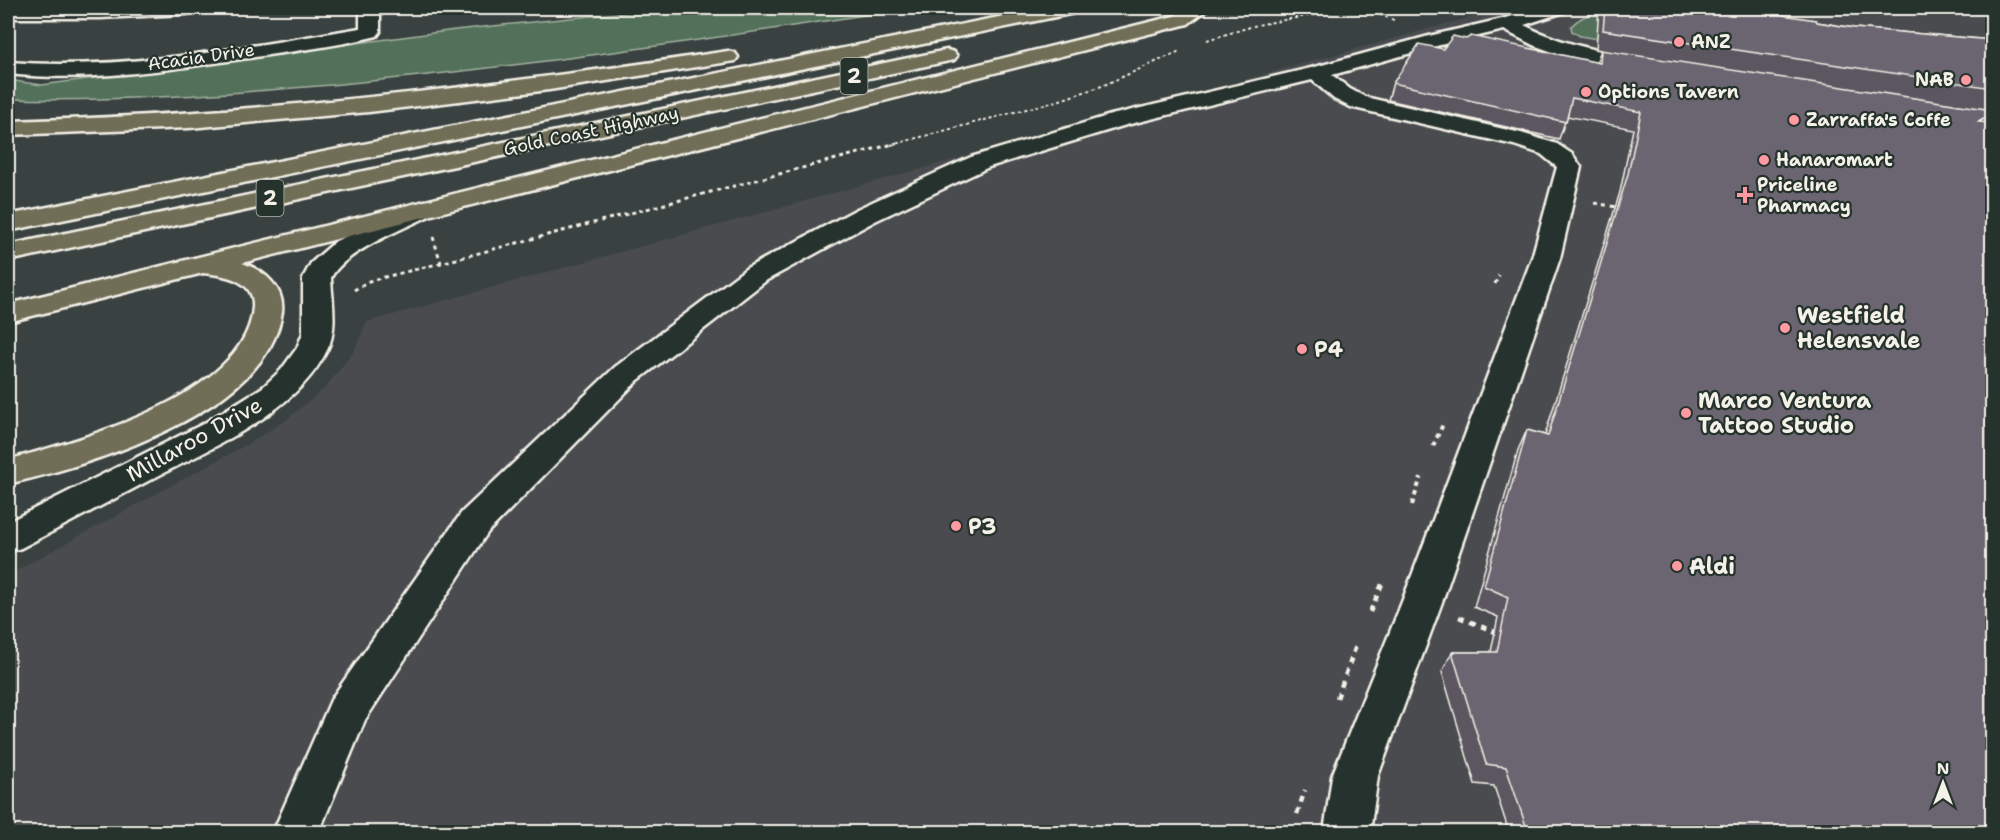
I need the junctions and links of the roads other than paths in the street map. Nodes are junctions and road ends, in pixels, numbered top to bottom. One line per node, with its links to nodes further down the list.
1 (186, 8): 8 (street)
2 (370, 8): 12 (street, Acacia Drive)
3 (1017, 8): 15 (highway)
4 (1070, 8): 17 (highway, Gold Coast Highway / 2)
5 (1175, 8): 10 (highway)
6 (1199, 8): 16 (highway)
7 (1557, 8): 9 (street)
8 (8, 12)
9 (1507, 24): 13 (street); 14 (street)
10 (989, 47)
11 (966, 52): 18 (highway, Gold Coast Highway / 2)
12 (8, 68)
13 (1659, 69)
14 (1316, 73): 23 (street); 24 (street)
15 (8, 128)
16 (424, 209): 19 (highway); 22 (street, Millaroo Drive)
17 (8, 224)
18 (8, 253)
19 (184, 268): 20 (highway); 21 (highway)
20 (8, 313)
21 (8, 472)
22 (8, 538)
23 (296, 832)
24 (1347, 832)

